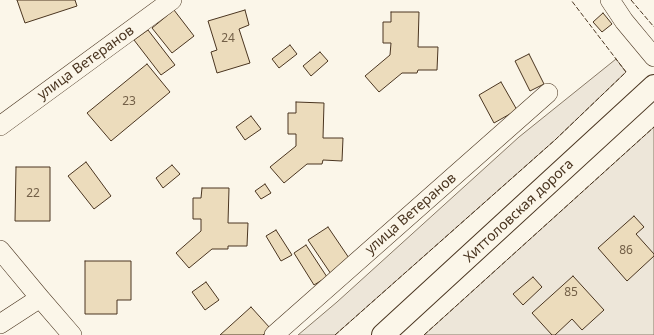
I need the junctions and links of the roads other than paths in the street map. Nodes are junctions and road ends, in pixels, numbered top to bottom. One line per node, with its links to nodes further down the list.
1 (172, 0): 6 (street, улица Ветеранов)
2 (610, 0): 3 (street)
3 (654, 57)
4 (654, 86): 12 (street, Хиттоловская дорога)
5 (548, 93): 11 (street, улица Ветеранов)
6 (0, 126)
7 (0, 250): 8 (street)
8 (40, 298): 9 (street); 10 (street)
9 (0, 324)
10 (72, 335)
11 (274, 335)
12 (383, 335)

